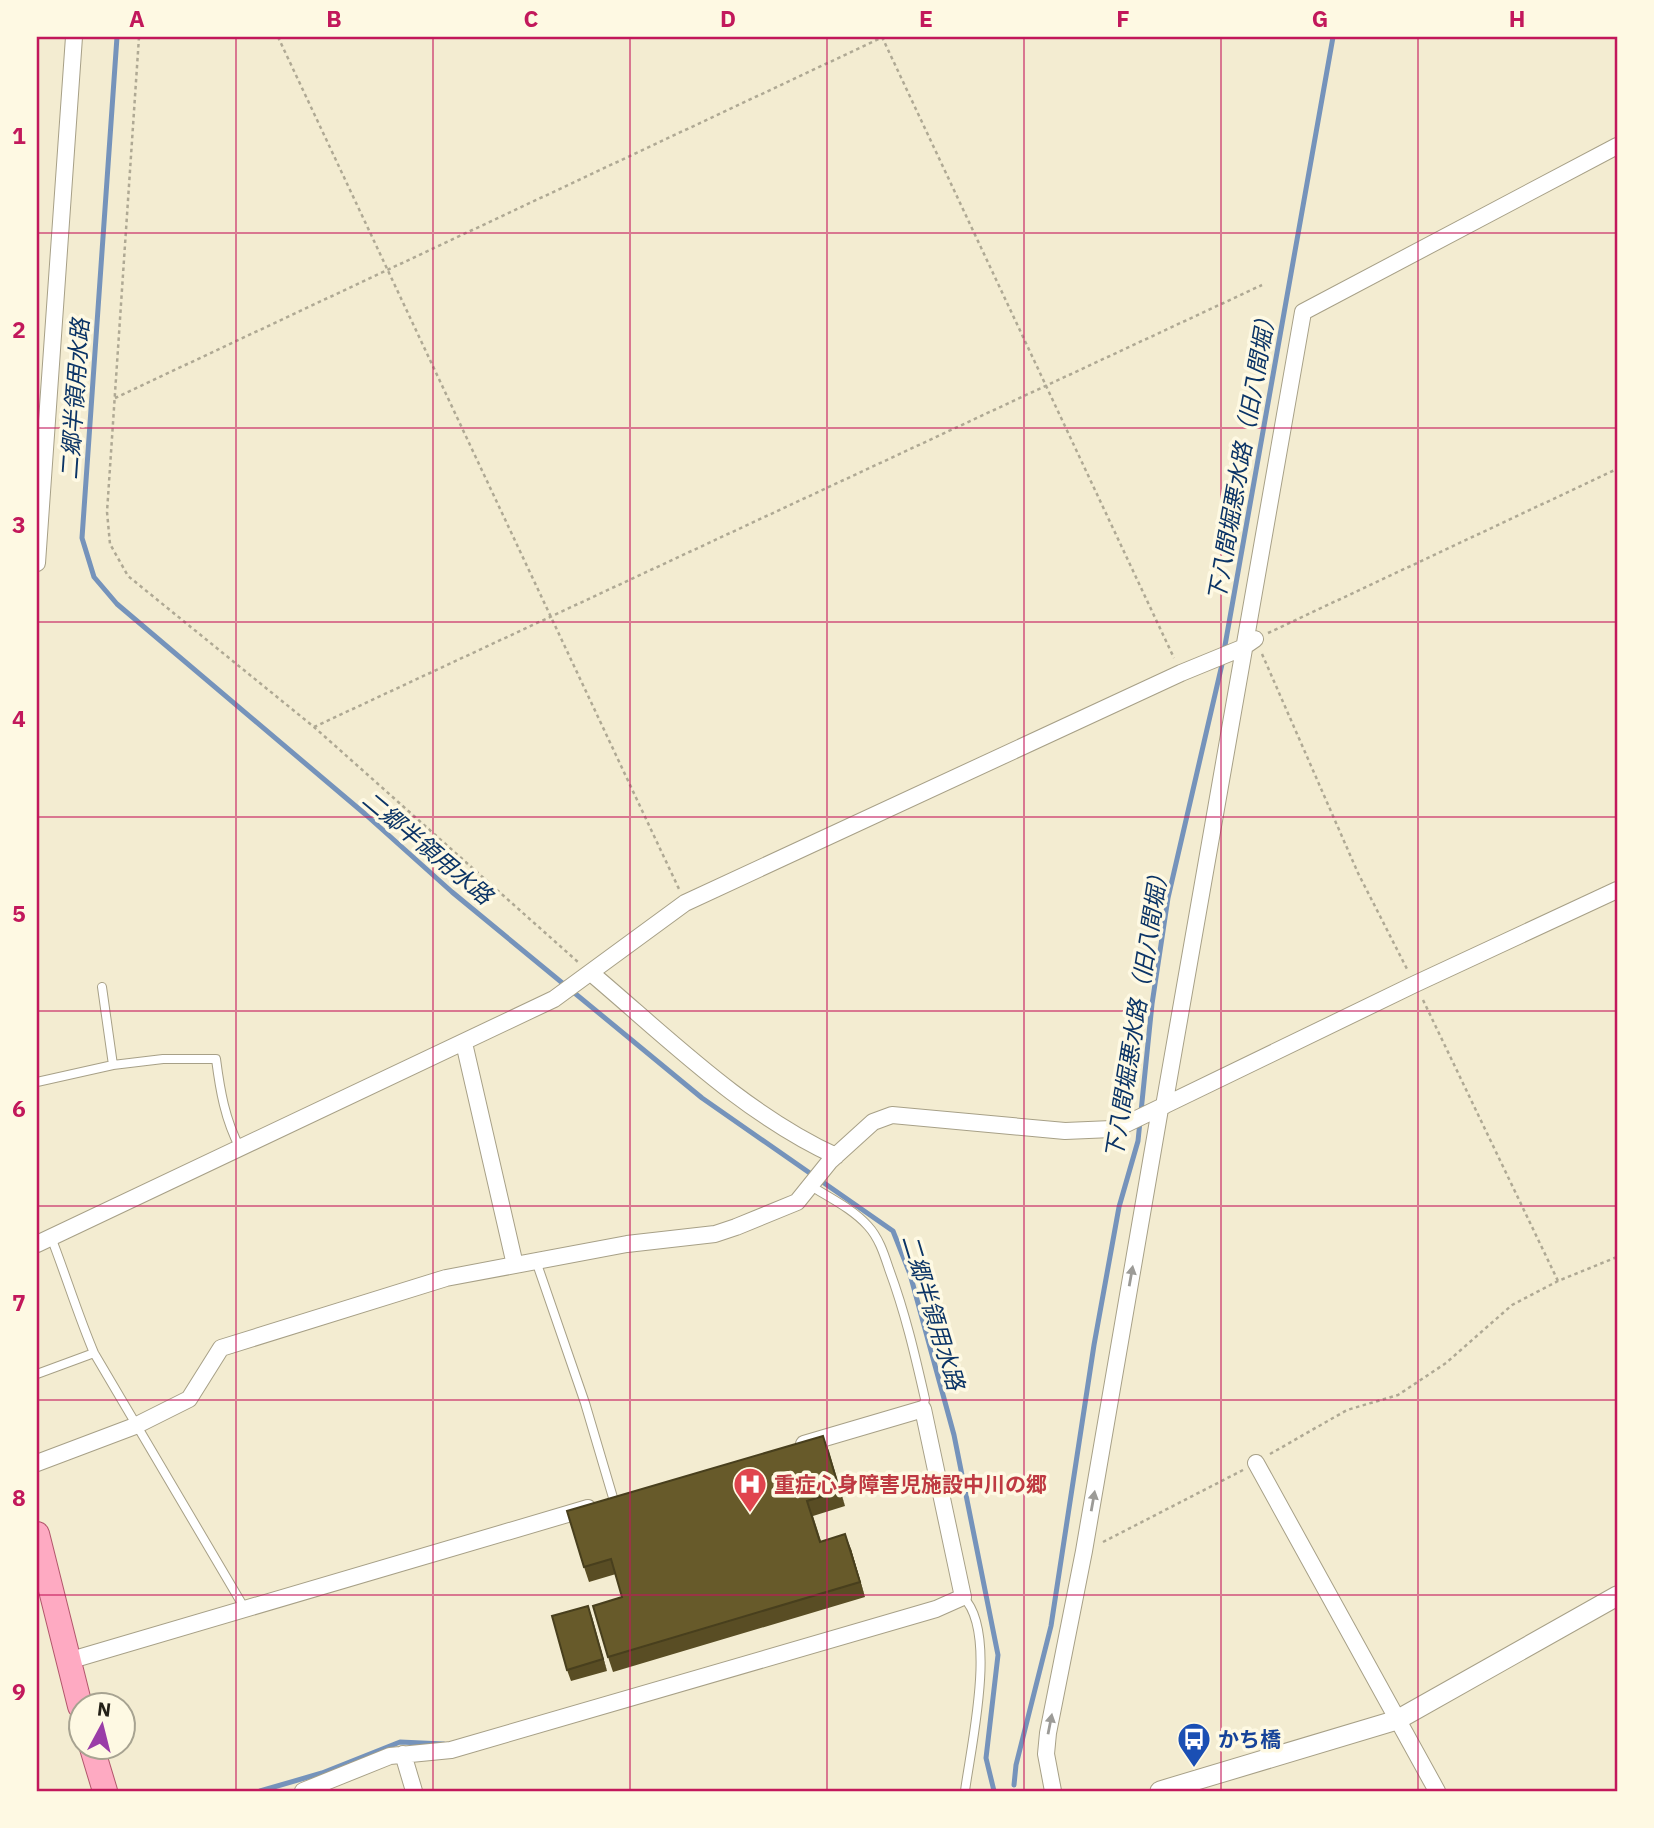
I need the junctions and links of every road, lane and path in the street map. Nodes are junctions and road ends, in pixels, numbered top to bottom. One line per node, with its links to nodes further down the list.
1 (74, 37): 11 (street)
2 (139, 37): 9 (path)
3 (278, 37): 6 (path)
4 (882, 37): 6 (path); 8 (path)
5 (1617, 146): 13 (street)
6 (387, 269): 9 (path); 12 (path)
7 (1262, 285): 8 (path)
8 (1044, 385): 12 (path); 14 (path)
9 (115, 398): 15 (path)
10 (1617, 469): 13 (path)
11 (37, 563)
12 (550, 617): 15 (path); 17 (path)
13 (1249, 643): 14 (street); 19 (path); 24 (street)
14 (1181, 673): 17 (street)
15 (314, 727): 18 (path)
16 (1617, 890): 19 (street)
17 (685, 903): 18 (street)
18 (591, 973): 21 (street); 26 (street)
19 (1415, 984): 24 (street); 32 (path)
20 (102, 987): 22 (lane)
21 (464, 1043): 25 (street); 31 (street)
22 (113, 1065): 23 (lane); 25 (lane)
23 (37, 1082)
24 (1159, 1109): 26 (street); 42 (street, one-way to 24)
25 (240, 1148): 28 (street)
26 (833, 1158): 27 (street)
27 (811, 1186): 30 (street); 35 (lane)
28 (44, 1241): 33 (lane)
29 (1617, 1257): 32 (path)
30 (536, 1261): 31 (street); 40 (lane)
31 (515, 1265): 36 (street)
32 (1558, 1281): 39 (path)
33 (94, 1353): 34 (lane); 36 (lane)
34 (37, 1374)
35 (923, 1409): 37 (street); 43 (street)
36 (135, 1426): 38 (street); 45 (lane)
37 (794, 1447)
38 (37, 1463)
39 (1256, 1463): 42 (path); 48 (street)
40 (620, 1499): 45 (street)
41 (37, 1534): 46 (main road)
42 (1084, 1551): 55 (street, one-way to 42)
43 (963, 1597): 49 (street); 54 (lane)
44 (1617, 1597): 48 (street)
45 (245, 1609): 46 (street)
46 (68, 1661): 47 (main road)
47 (76, 1692)
48 (1398, 1720): 56 (street); 57 (street)
49 (404, 1754): 52 (street); 53 (street)
50 (96, 1762): 51 (main road)
51 (105, 1791)
52 (303, 1791)
53 (415, 1791)
54 (965, 1791)
55 (1053, 1791)
56 (1160, 1791)
57 (1437, 1791)

